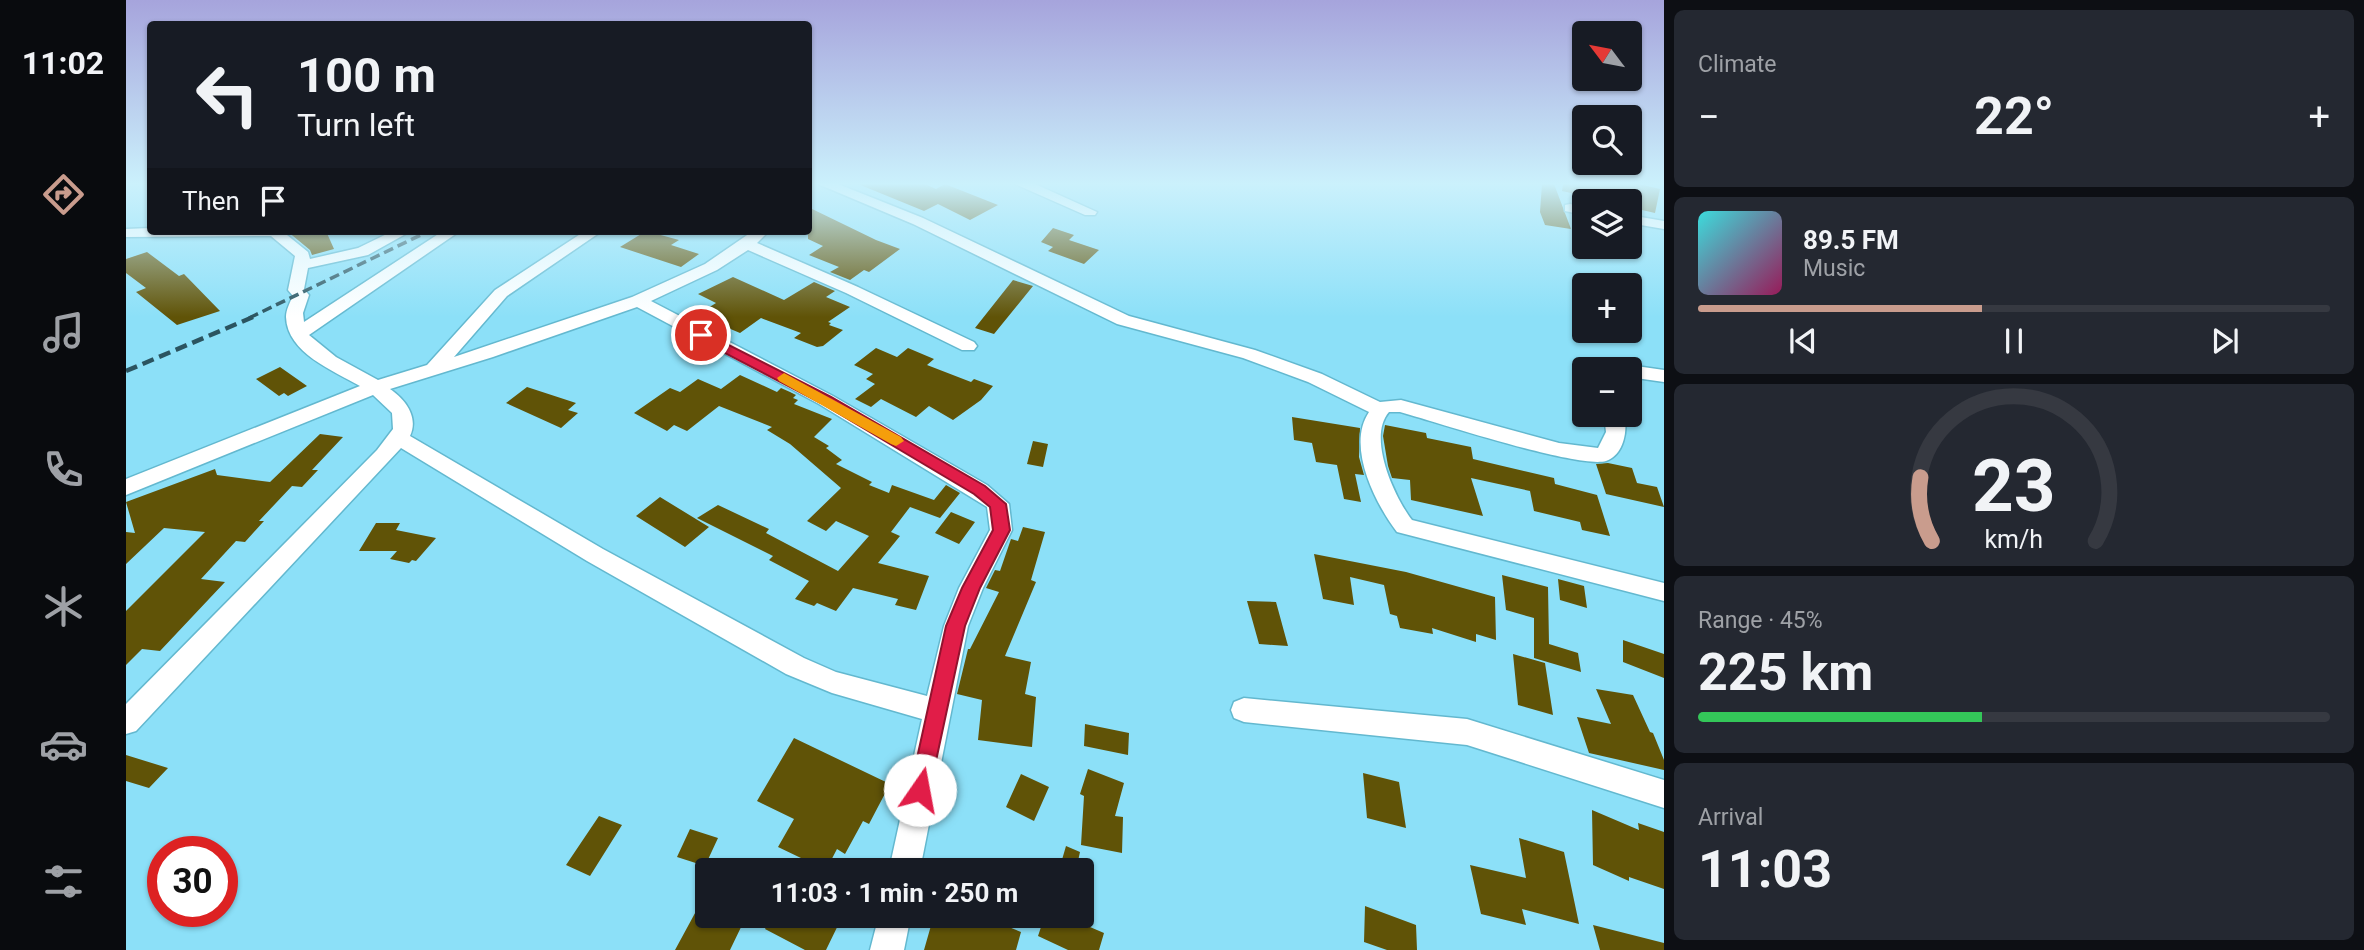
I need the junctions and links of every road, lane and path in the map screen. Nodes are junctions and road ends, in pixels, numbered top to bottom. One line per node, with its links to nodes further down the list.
1 (933, 228): 18 (street)
2 (126, 233): 3 (street)
3 (147, 233)
4 (278, 235): 10 (street)
5 (396, 235): 10 (street)
6 (446, 235): 12 (street)
7 (589, 235): 14 (street)
8 (757, 235): 9 (street)
9 (747, 244): 11 (street); 13 (street)
10 (302, 265): 12 (street)
11 (638, 301): 14 (street); 24 (street)
12 (298, 334): 17 (street)
13 (968, 346)
14 (432, 371): 17 (street)
15 (1642, 373): 16 (street)
16 (1664, 376)
17 (375, 387): 20 (street); 21 (street)
18 (1379, 410): 19 (street); 22 (street)
19 (1616, 427)
20 (399, 438): 24 (street); 25 (street)
21 (126, 487)
22 (1664, 592)
23 (1244, 710): 26 (street)
24 (937, 711): 27 (street)
25 (126, 722)
26 (1664, 794)
27 (906, 858)
28 (892, 928): 29 (street)
29 (887, 950)

